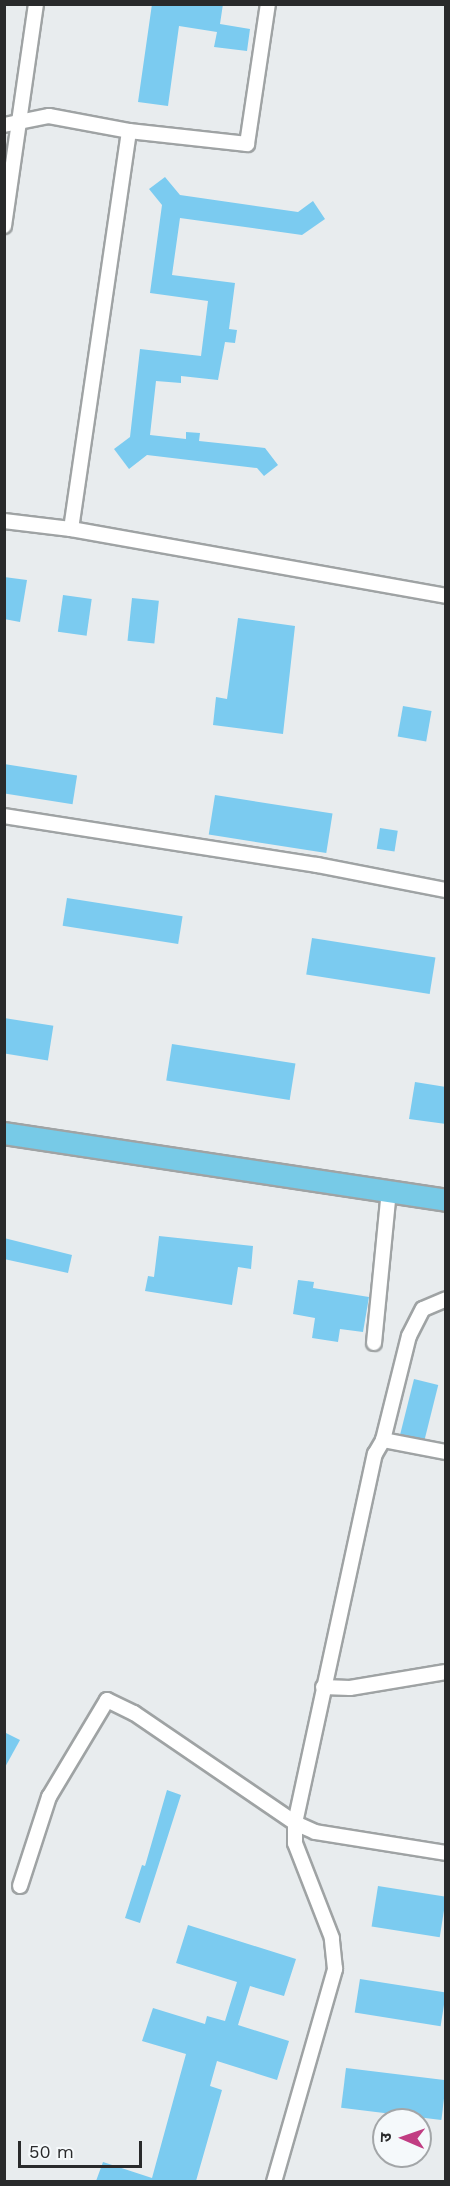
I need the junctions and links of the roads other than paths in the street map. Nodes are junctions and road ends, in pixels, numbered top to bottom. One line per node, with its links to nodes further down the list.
1 (36, 4): 3 (street)
2 (268, 4): 4 (street)
3 (11, 123): 4 (street); 5 (street)
4 (129, 131): 7 (street)
5 (4, 226)
6 (4, 521): 7 (street)
7 (71, 529): 8 (street)
8 (446, 596)
9 (4, 816): 10 (street)
10 (446, 890)
11 (4, 1133): 12 (main road)
12 (389, 1191): 13 (main road); 15 (street)
13 (446, 1200)
14 (446, 1299): 16 (street)
15 (374, 1343)
16 (383, 1440): 17 (street); 19 (street)
17 (446, 1452)
18 (446, 1672): 19 (street)
19 (323, 1687): 20 (street)
20 (295, 1822): 21 (street); 22 (street); 23 (street)
21 (446, 1853)
22 (20, 1886)
23 (274, 2181)

